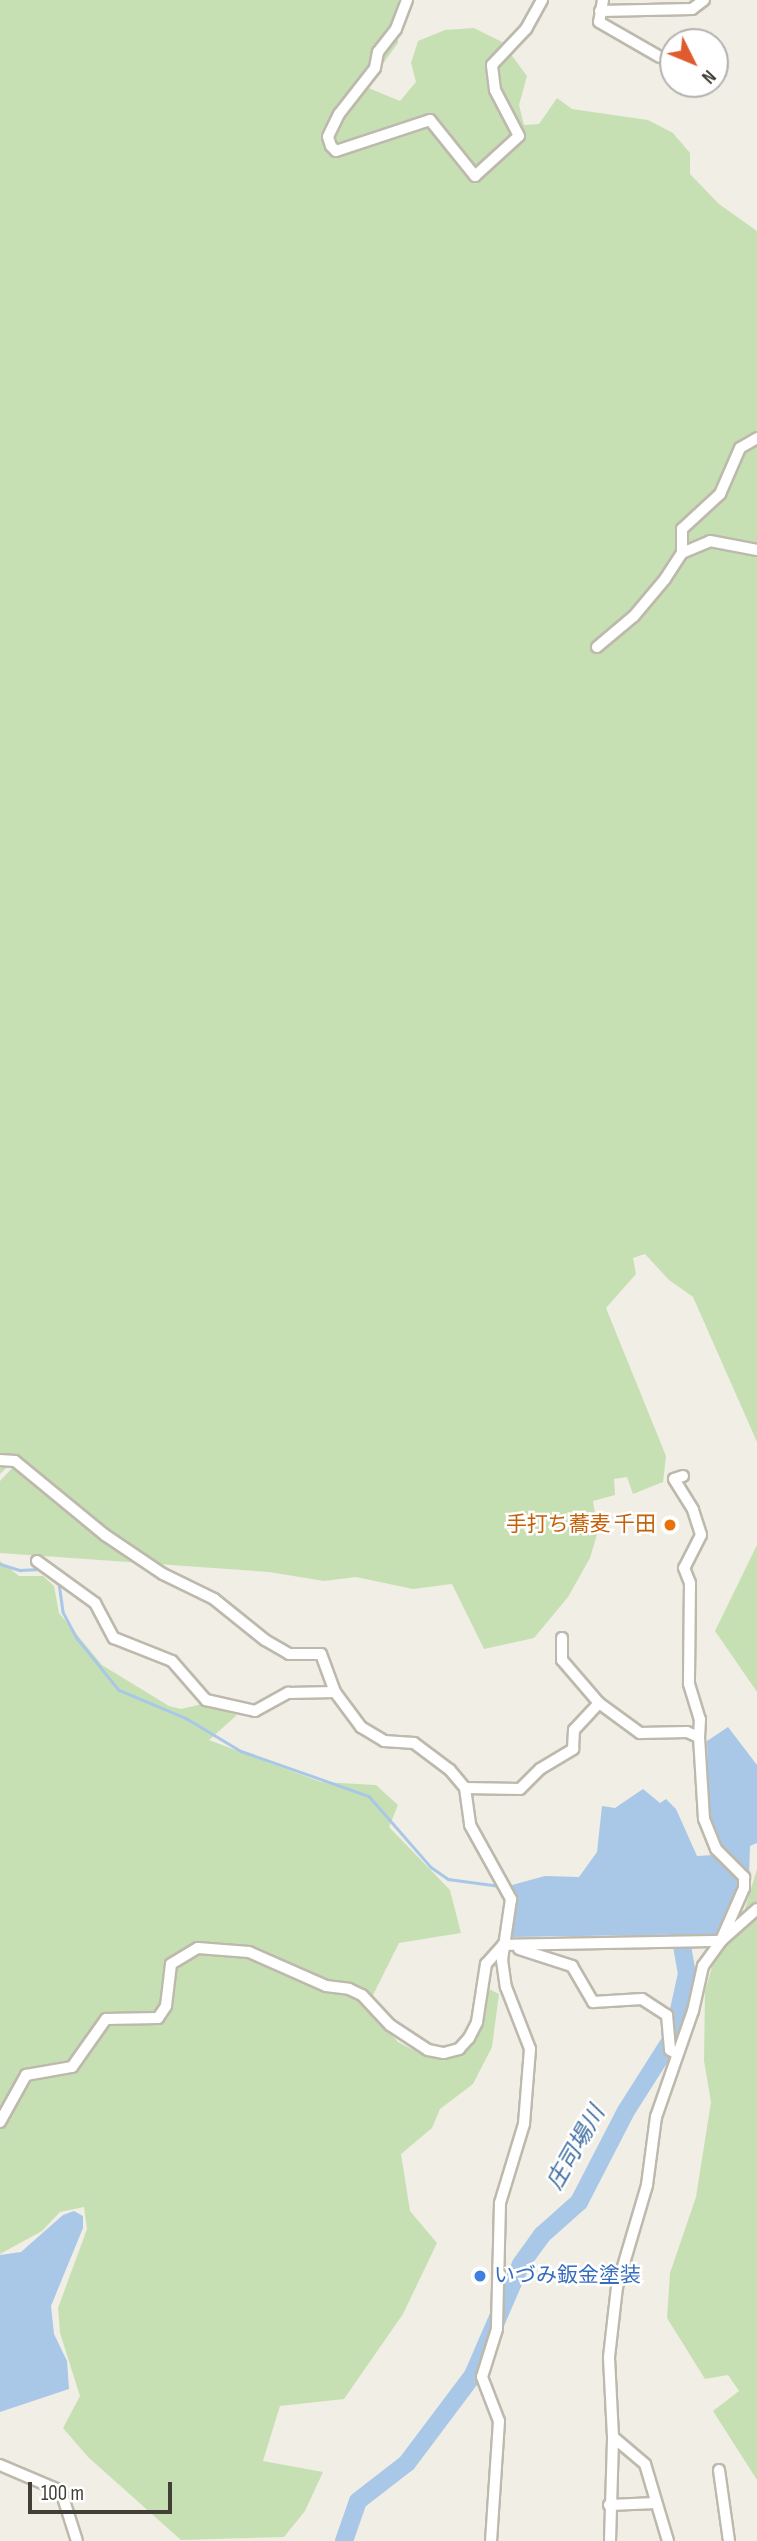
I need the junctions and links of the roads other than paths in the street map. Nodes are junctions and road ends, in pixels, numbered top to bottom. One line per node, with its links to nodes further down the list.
1 (407, 0): 2 (street)
2 (542, 0)
3 (589, 0): 5 (street)
4 (704, 0): 5 (street)
5 (601, 6): 6 (street)
6 (659, 56)
7 (757, 438): 9 (street)
8 (757, 550): 9 (street)
9 (682, 553): 10 (street)
10 (597, 647)
11 (0, 1460): 15 (street)
12 (683, 1476): 17 (street)
13 (37, 1561): 15 (street)
14 (562, 1638): 16 (street)
15 (335, 1692): 18 (street)
16 (598, 1703): 17 (street); 18 (street)
17 (699, 1737): 20 (street)
18 (465, 1788): 21 (street)
19 (757, 1909): 20 (street)
20 (721, 1941): 21 (street); 22 (street)
21 (503, 1945): 22 (street); 23 (street); 30 (street)
22 (677, 2054): 24 (street)
23 (0, 2122)
24 (613, 2437): 27 (street); 28 (street)
25 (0, 2465): 29 (street)
26 (719, 2470): 33 (street)
27 (656, 2503): 28 (street); 32 (street)
28 (609, 2505): 31 (street)
29 (77, 2541)
30 (491, 2541)
31 (610, 2541)
32 (668, 2541)
33 (729, 2541)

